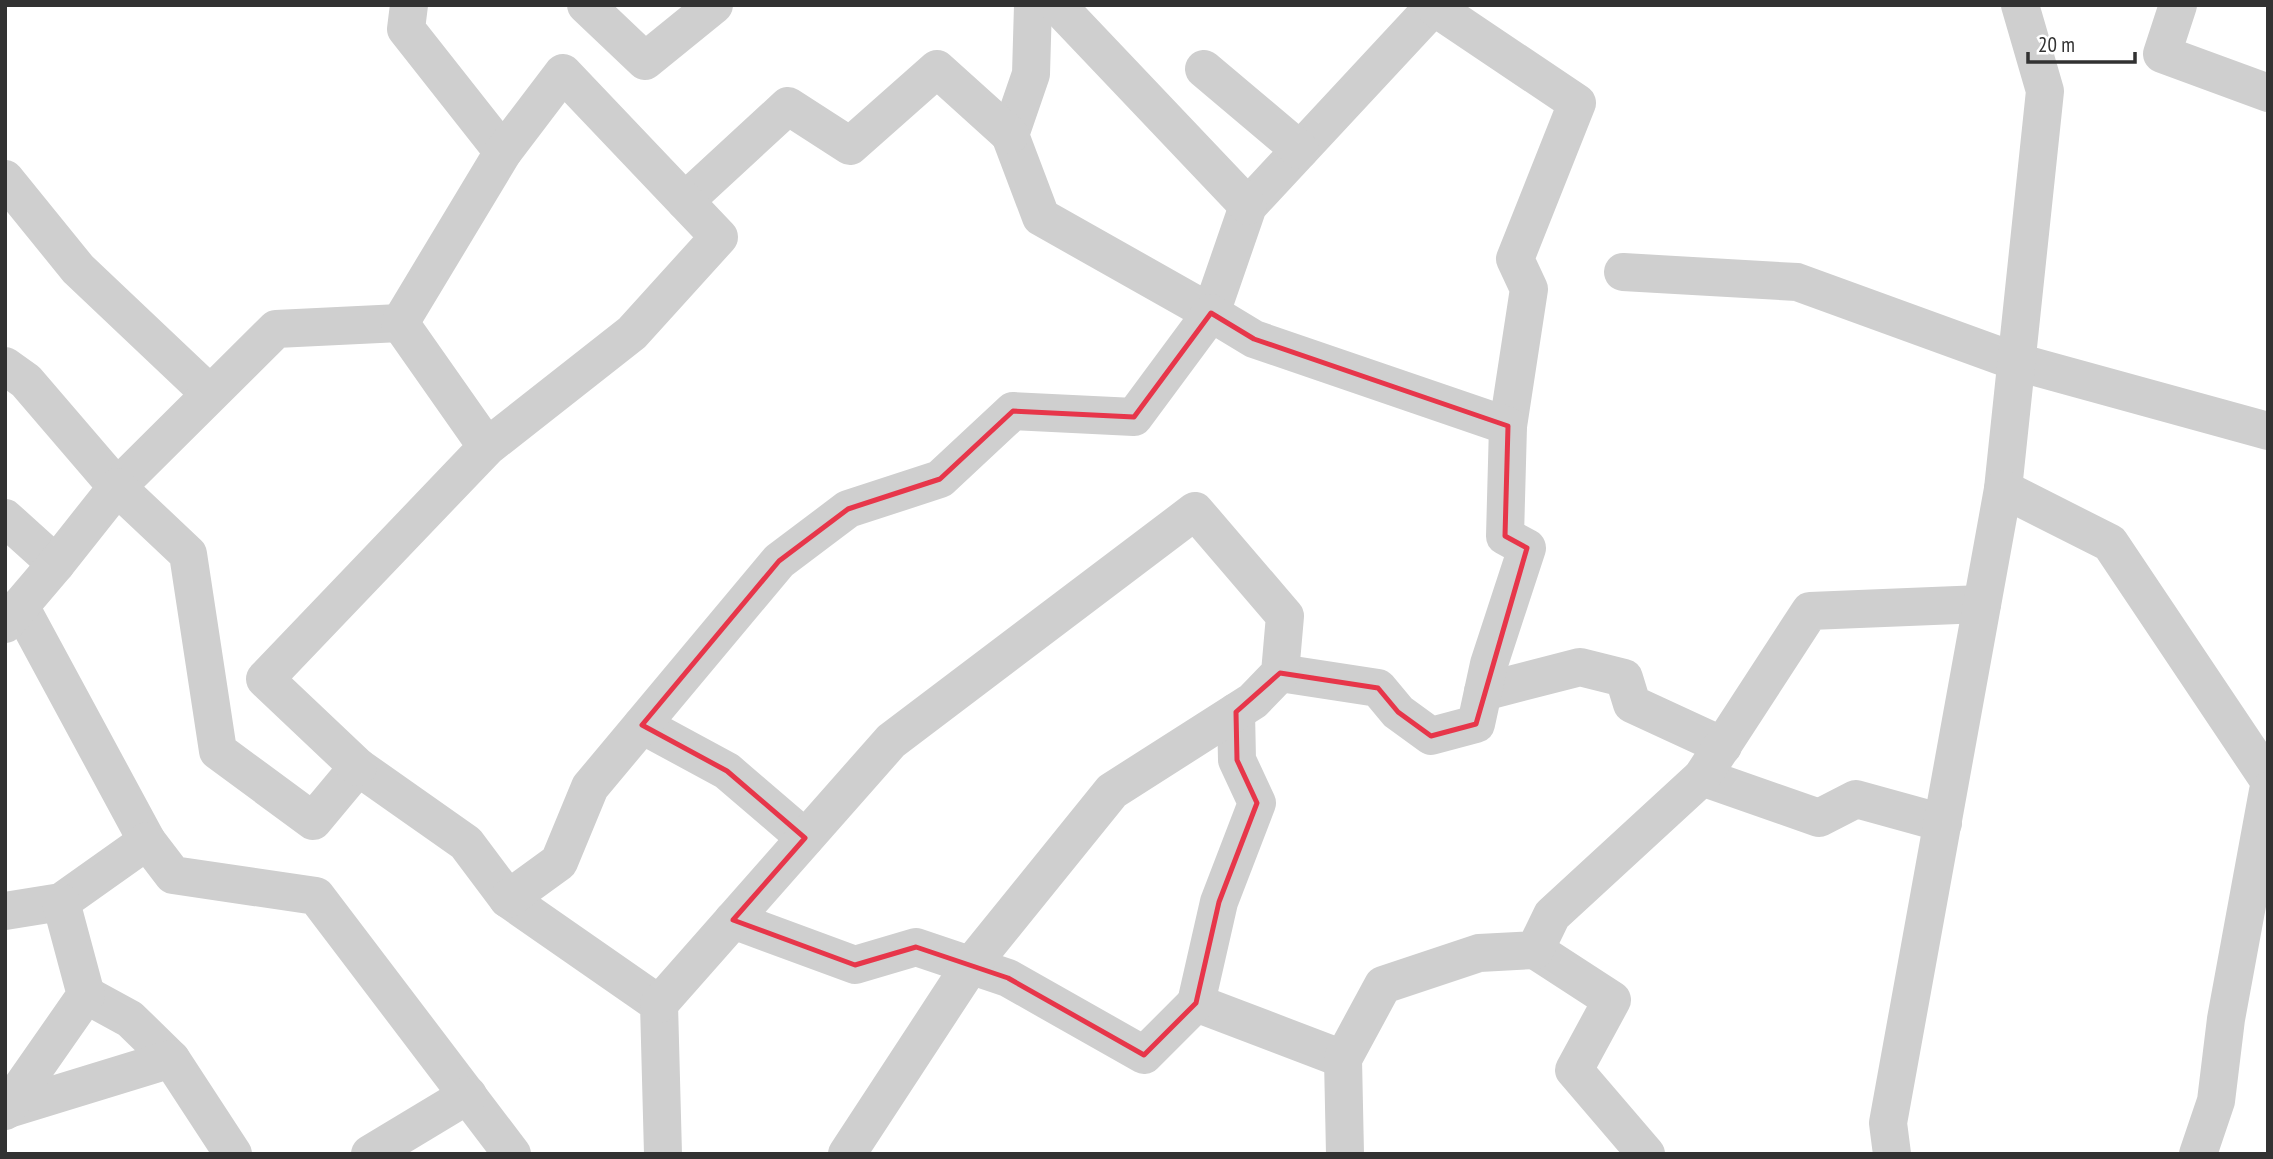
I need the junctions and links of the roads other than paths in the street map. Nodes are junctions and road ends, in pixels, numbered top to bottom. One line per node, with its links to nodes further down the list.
1 (409, 5): 13 (street)
2 (586, 5): 3 (street)
3 (715, 5)
4 (1033, 5): 11 (street)
5 (1057, 5): 16 (street)
6 (2020, 5): 20 (street)
7 (2178, 5): 10 (street)
8 (1435, 6): 12 (street); 23 (street)
9 (1204, 69): 12 (street)
10 (2268, 93)
11 (1010, 135): 15 (street); 18 (street)
12 (1300, 150): 16 (street)
13 (503, 152): 15 (street); 19 (street)
14 (5, 179): 22 (street)
15 (685, 201): 25 (street)
16 (1248, 206): 18 (street)
17 (1623, 272): 20 (street)
18 (1211, 313): 23 (street); 35 (street)
19 (400, 323): 22 (street); 25 (street)
20 (2017, 362): 24 (street); 27 (street)
21 (5, 366): 26 (street)
22 (211, 394): 26 (street)
23 (1508, 426): 33 (street)
24 (2268, 431)
25 (486, 447): 37 (street)
26 (117, 486): 29 (street); 37 (street)
27 (2003, 489): 30 (street); 38 (street)
28 (5, 518): 29 (street)
29 (56, 564): 31 (street)
30 (1982, 604): 36 (street); 39 (street)
31 (13, 615): 41 (street)
32 (1280, 673): 33 (street); 34 (street); 40 (street)
33 (1483, 692): 36 (street)
34 (1236, 712): 47 (street); 49 (street)
35 (642, 725): 40 (street); 42 (street)
36 (1712, 761): 39 (street); 46 (street)
37 (358, 766): 42 (street)
38 (2267, 801): 63 (street)
39 (1943, 823): 62 (street)
40 (805, 838): 45 (street)
41 (147, 841): 43 (street); 53 (street)
42 (508, 899): 50 (street)
43 (61, 902): 44 (street); 48 (street)
44 (5, 911)
45 (733, 920): 47 (street); 50 (street)
46 (1535, 950): 52 (street); 61 (street)
47 (971, 966): 49 (street); 59 (street)
48 (86, 995): 51 (street); 54 (street)
49 (1196, 1003): 52 (street)
50 (659, 1004): 55 (street)
51 (170, 1059): 54 (street); 56 (street)
52 (1343, 1059): 60 (street)
53 (468, 1095): 57 (street); 58 (street)
54 (6, 1110)
55 (669, 1151)
56 (233, 1154)
57 (370, 1154)
58 (512, 1154)
59 (847, 1154)
60 (1345, 1154)
61 (1646, 1154)
62 (1892, 1154)
63 (2198, 1154)

